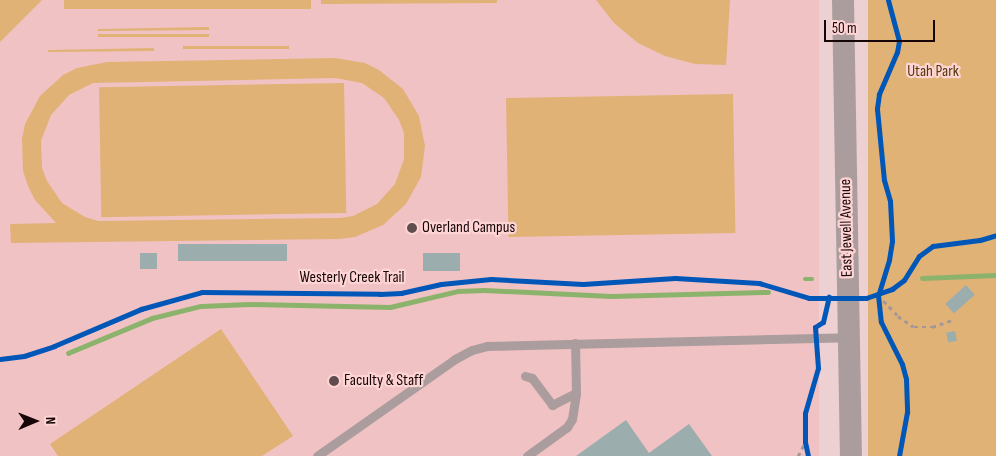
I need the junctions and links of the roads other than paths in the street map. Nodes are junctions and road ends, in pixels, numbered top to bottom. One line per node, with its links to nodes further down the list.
1 (843, 0): 2 (street, East Jewell Avenue)
2 (849, 338): 3 (lane); 8 (street, East Jewell Avenue)
3 (575, 343): 5 (lane); 6 (lane)
4 (525, 376): 5 (lane)
5 (576, 393): 7 (lane)
6 (318, 456)
7 (527, 456)
8 (851, 456)

